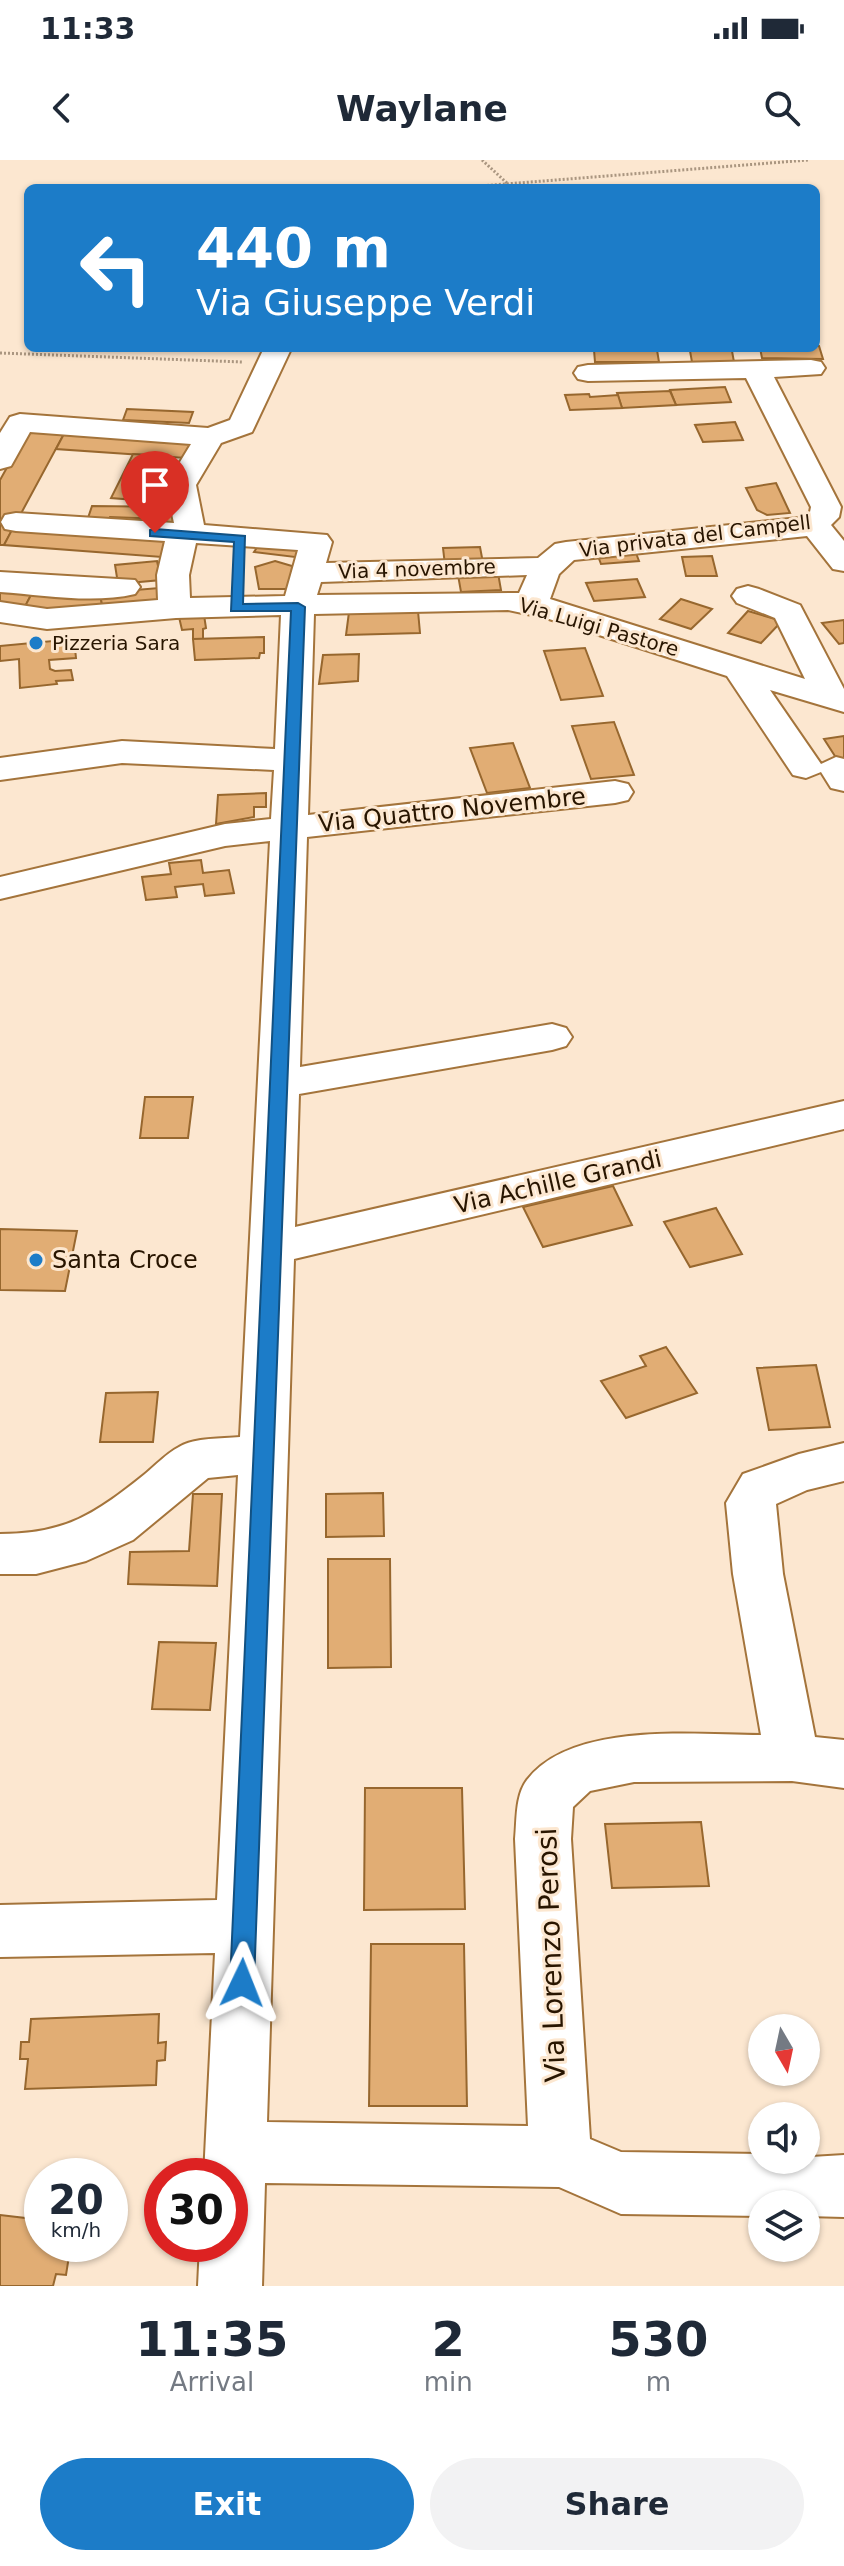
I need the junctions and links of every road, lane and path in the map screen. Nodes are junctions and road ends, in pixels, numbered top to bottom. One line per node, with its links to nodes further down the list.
1 (482, 160): 3 (path)
2 (808, 160): 3 (path)
3 (508, 184)
4 (0, 353): 5 (path)
5 (274, 356): 9 (street)
6 (811, 368): 7 (street)
7 (757, 372): 8 (street); 12 (street, Via privata del Campell)
8 (588, 373)
9 (210, 437): 10 (street); 13 (street)
10 (0, 460)
11 (16, 522): 13 (street)
12 (815, 525): 14 (street); 21 (street, Via privata del Campell)
13 (183, 535): 16 (street); 19 (street)
14 (844, 562)
15 (528, 565): 18 (street, Via 4 novembre)
16 (238, 573): 18 (street); 18 (street, Via Quattro Novembre); 19 (street)
17 (0, 582): 19 (street)
18 (302, 590): 21 (street, Via Luigi Pastore); 25 (street, Via Quattro Novembre)
19 (173, 596): 22 (street)
20 (748, 596): 24 (street)
21 (532, 605): 23 (street, Via Luigi Pastore)
22 (0, 612)
23 (739, 669): 24 (street, Via Luigi Pastore); 27 (street)
24 (838, 701)
25 (292, 760): 26 (street); 29 (street, Via Quattro Novembre)
26 (0, 769)
27 (829, 772)
28 (615, 792): 29 (street, Via Quattro Novembre)
29 (289, 829): 30 (street, Via Quattro Novembre); 32 (street, Via Quattro Novembre)
30 (0, 888)
31 (552, 1037): 32 (street)
32 (279, 1084): 34 (street, Via Quattro Novembre)
33 (844, 1115): 34 (street, Via Achille Grandi)
34 (272, 1248): 35 (street, Via Quattro Novembre)
35 (264, 1454): 37 (street); 40 (street, Via Quattro Novembre)
36 (844, 1462): 38 (street)
37 (0, 1554)
38 (792, 1758): 39 (street, Via Lorenzo Perosi); 43 (street, Via Lorenzo Perosi)
39 (844, 1764)
40 (244, 1926): 41 (street); 42 (street, Via Quattro Novembre)
41 (0, 1931)
42 (235, 2152): 43 (street); 45 (street, Via Quattro Novembre)
43 (560, 2157): 44 (street)
44 (844, 2186)
45 (230, 2286)

